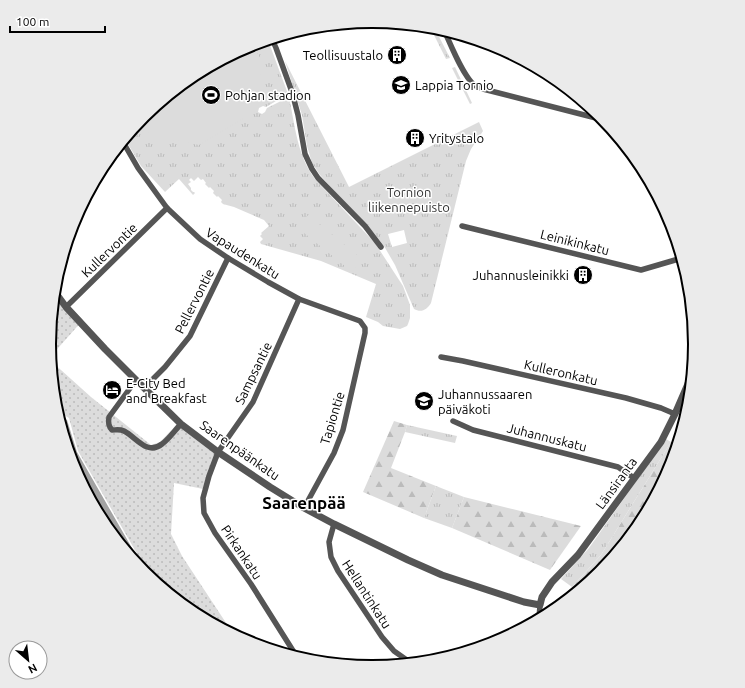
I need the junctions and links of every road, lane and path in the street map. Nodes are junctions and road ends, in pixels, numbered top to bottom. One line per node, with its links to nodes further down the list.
1 (448, 37): 3 (street)
2 (274, 44): 7 (street)
3 (592, 117)
4 (126, 147): 5 (street, Vapaudenkatu)
5 (167, 208): 8 (street, Vapaudenkatu); 12 (street, Kullervontie)
6 (462, 226): 9 (street, Leinikinkatu)
7 (381, 247)
8 (228, 258): 11 (street, Vapaudenkatu); 16 (street, Pellervontie)
9 (677, 259)
10 (60, 298): 12 (street, Saarenpäänkatu)
11 (299, 299): 13 (street, Vapaudenkatu); 21 (street, Sampsantie)
12 (66, 306): 15 (street, Saarenpäänkatu)
13 (365, 328): 23 (street, Tapiontie)
14 (441, 357): 18 (street, Kulleronkatu)
15 (136, 380): 16 (street, Saarenpäänkatu); 20 (street)
16 (144, 388): 20 (street, Saarenpäänkatu)
17 (685, 391): 18 (street, Länsiranta)
18 (675, 414): 22 (street, Länsiranta)
19 (453, 421): 22 (street, Juhannuskatu)
20 (181, 424): 21 (street, Saarenpäänkatu)
21 (218, 452): 23 (street, Saarenpäänkatu); 27 (street, Pirkankatu)
22 (634, 478): 25 (street, Länsiranta)
23 (304, 508): 24 (street, Saarenpäänkatu)
24 (334, 524): 25 (street, Saarenpäänkatu); 28 (street, Hellantinkatu)
25 (540, 605): 26 (street)
26 (539, 612)
27 (292, 649)
28 (404, 658)

